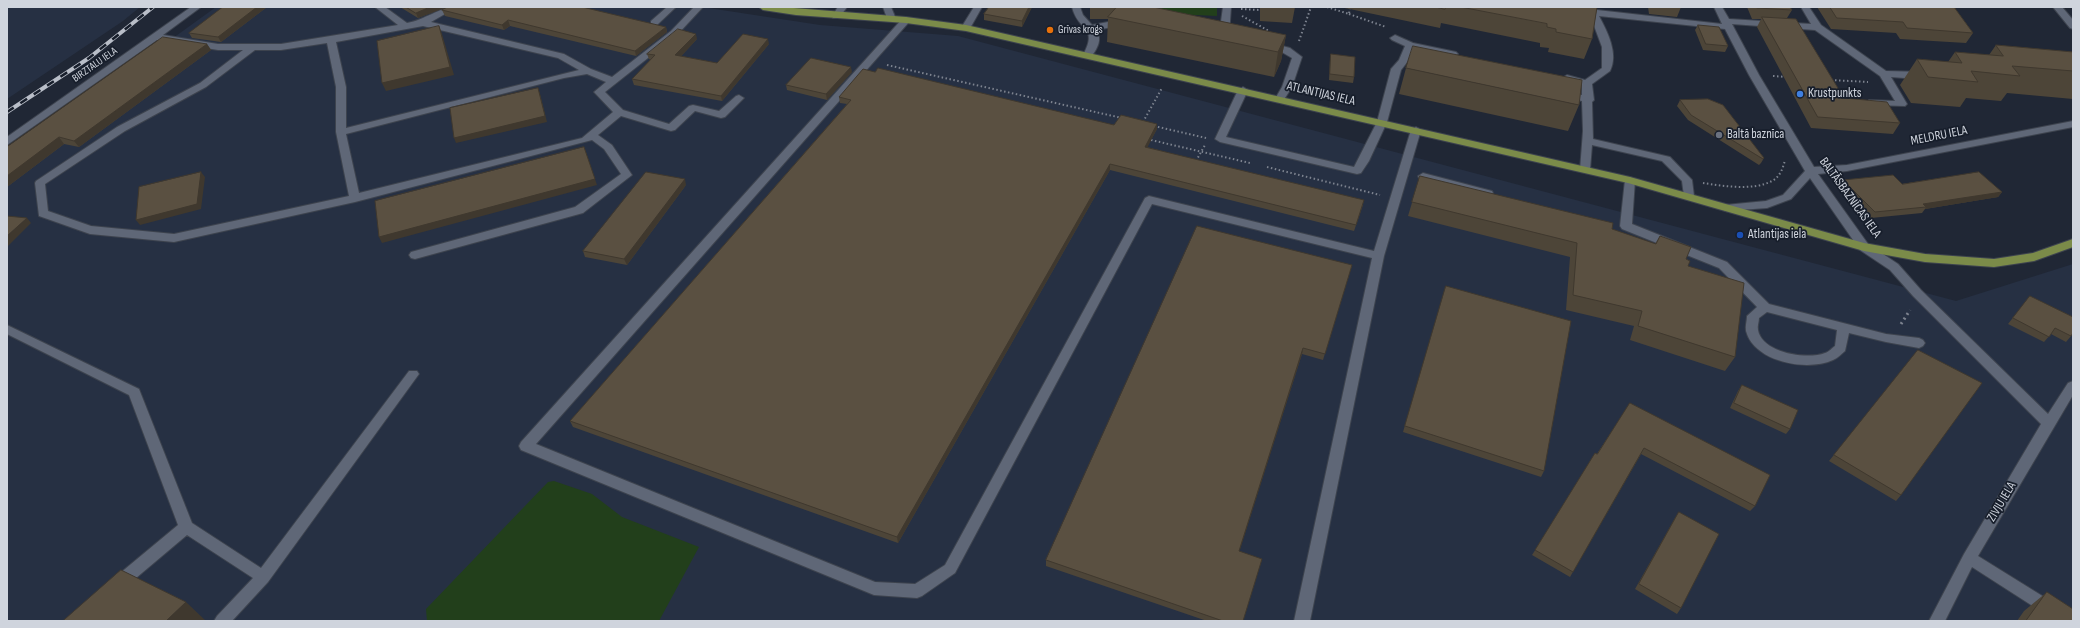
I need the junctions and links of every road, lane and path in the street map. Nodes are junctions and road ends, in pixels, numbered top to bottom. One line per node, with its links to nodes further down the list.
1 (197, 7): 38 (street, BIRZTALU IELA)
2 (379, 7): 31 (street)
3 (453, 7): 28 (street)
4 (672, 7): 29 (street)
5 (699, 7): 56 (street)
6 (763, 7): 24 (main road, ATLANTIJAS IELA)
7 (843, 7): 24 (street)
8 (887, 7): 25 (street)
9 (978, 7): 34 (street)
10 (1076, 7): 35 (street)
11 (1311, 7): 44 (path)
12 (1327, 7): 22 (path)
13 (1350, 7): 22 (path)
14 (1551, 7): 19 (street)
15 (1718, 7): 30 (street, BALTĀSBAZNĪCAS IELA)
16 (1805, 7): 33 (street)
17 (2057, 7): 32 (street)
18 (1231, 8): 20 (path); 37 (street)
19 (1566, 8): 21 (street)
20 (1260, 10)
21 (1593, 13): 30 (street); 57 (street)
22 (1349, 14): 39 (path)
23 (1240, 15): 36 (path)
24 (836, 16): 25 (main road, ATLANTIJAS IELA)
25 (891, 19): 26 (main road, ATLANTIJAS IELA)
26 (906, 20): 34 (main road, ATLANTIJAS IELA); 47 (street)
27 (1134, 20): 35 (street)
28 (423, 23): 31 (street); 49 (street)
29 (654, 23)
30 (1727, 24): 33 (street); 52 (street, BALTĀSBAZNĪCAS IELA)
31 (405, 26): 40 (street)
32 (2073, 26)
33 (1817, 27): 51 (street)
34 (966, 28): 45 (main road, ATLANTIJAS IELA)
35 (1092, 28): 45 (street)
36 (1271, 32)
37 (1224, 36)
38 (156, 37): 43 (street); 75 (street, BIRZTALU IELA)
39 (1395, 38): 42 (street)
40 (331, 40): 43 (street); 70 (street)
41 (1254, 42): 44 (street)
42 (1410, 45): 46 (street); 67 (street)
43 (253, 47): 88 (street)
44 (1293, 52): 62 (street)
45 (1088, 55): 50 (main road, ATLANTIJAS IELA)
46 (1464, 56)
47 (869, 61): 66 (path); 94 (street)
48 (1929, 70): 51 (street)
49 (588, 71): 56 (street); 70 (street)
50 (1170, 74): 59 (main road, ATLANTIJAS IELA); 72 (path)
51 (1884, 74): 58 (street)
52 (1754, 75): 54 (path); 82 (street, BALTĀSBAZNĪCAS IELA)
53 (1556, 76): 57 (street)
54 (1790, 77)
55 (1828, 80): 58 (path)
56 (613, 81): 65 (street)
57 (1587, 83): 63 (street)
58 (1890, 84): 64 (street)
59 (1243, 90): 62 (main road, ATLANTIJAS IELA); 72 (street)
60 (1558, 93): 63 (street)
61 (739, 98): 65 (street)
62 (1280, 99): 67 (main road, ATLANTIJAS IELA)
63 (1589, 100): 74 (street)
64 (1860, 102)
65 (619, 112): 71 (street)
66 (1127, 120)
67 (1382, 122): 69 (main road, ATLANTIJAS IELA); 72 (street)
68 (2073, 124): 82 (street, MELDRU IELA)
69 (1416, 130): 81 (main road, ATLANTIJAS IELA); 89 (street)
70 (341, 132): 88 (street)
71 (592, 136): 88 (street); 93 (street)
72 (1220, 139)
73 (1151, 140): 76 (path)
74 (1588, 141): 81 (street); 85 (street)
75 (7, 142)
76 (1202, 152): 78 (path); 79 (path)
77 (1785, 160): 85 (path)
78 (1255, 164)
79 (1195, 165)
80 (1262, 166): 89 (path)
81 (1585, 170): 84 (main road, ATLANTIJAS IELA)
82 (1811, 171): 90 (street); 92 (street, BALTĀSBAZNĪCAS IELA)
83 (1423, 176): 86 (street)
84 (1630, 180): 87 (main road, ATLANTIJAS IELA); 96 (street)
85 (1687, 180): 87 (street)
86 (1497, 196)
87 (1689, 196): 90 (main road, ATLANTIJAS IELA)
88 (355, 198)
89 (1395, 198): 94 (street)
90 (1729, 208): 92 (main road, ATLANTIJAS IELA)
91 (2073, 243): 92 (main road)
92 (1864, 247): 103 (street, BALTĀSBAZNĪCAS IELA)
93 (415, 255)
94 (1378, 256): 109 (street)
95 (1914, 304): 99 (path)
96 (1765, 307): 97 (street); 97 (street)
97 (1843, 328): 99 (street)
98 (7, 329): 104 (street)
99 (1886, 338): 100 (street)
100 (1919, 343)
101 (413, 374): 106 (street)
102 (2072, 386): 103 (street, ZIVJU IELA)
103 (2049, 424): 105 (street, ZIVJU IELA)
104 (186, 527): 106 (street); 107 (street)
105 (1969, 558): 110 (street, ZIVJU IELA); 111 (street)
106 (263, 577): 108 (street)
107 (110, 591)
108 (222, 621)
109 (1302, 621)
110 (1937, 621)
111 (2069, 621)

